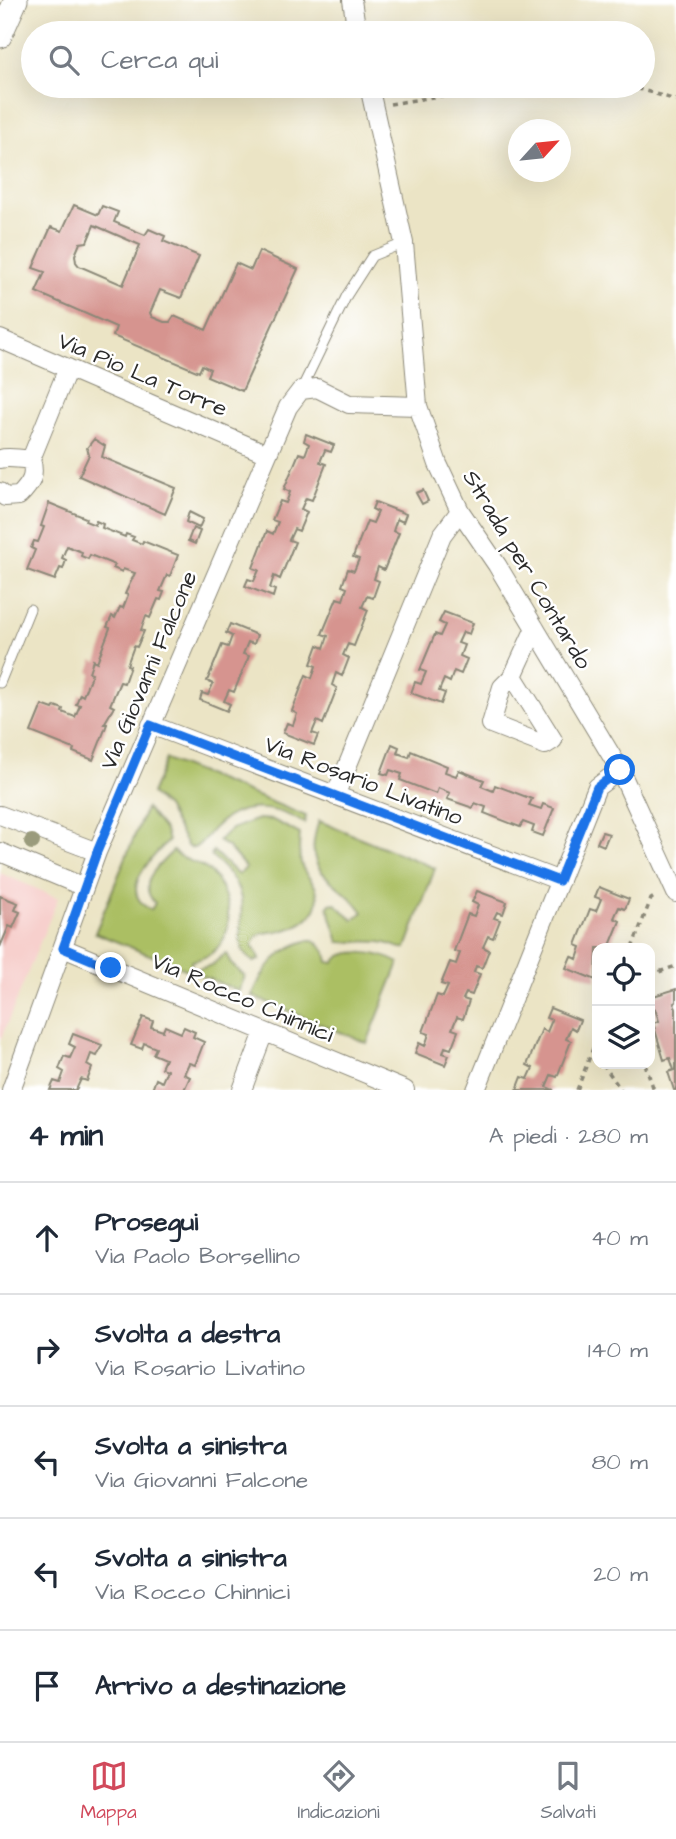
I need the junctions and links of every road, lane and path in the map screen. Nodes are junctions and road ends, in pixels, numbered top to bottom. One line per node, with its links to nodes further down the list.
1 (16, 0): 4 (street)
2 (352, 0): 3 (street)
3 (355, 21)
4 (0, 36)
5 (655, 94): 8 (path)
6 (372, 98): 9 (street, Strada per Contardo)
7 (428, 98): 9 (path)
8 (676, 100)
9 (374, 107): 10 (street, Strada per Contardo)
10 (404, 243): 13 (lane); 14 (street, Strada per Contardo)
11 (0, 339): 12 (street, Via Pio La Torre)
12 (68, 368): 15 (street, Via Pio La Torre); 17 (street)
13 (301, 390): 14 (street); 15 (street, Via Giovanni Falcone)
14 (418, 406): 19 (street, Strada per Contardo)
15 (268, 454): 24 (street, Via Giovanni Falcone)
16 (0, 459): 17 (street)
17 (31, 459): 18 (street)
18 (0, 492)
19 (460, 511): 21 (street, Strada per Contardo); 26 (street)
20 (30, 609): 23 (lane)
21 (535, 628): 22 (street); 25 (street, Strada per Contardo)
22 (513, 676)
23 (0, 683)
24 (150, 725): 26 (street, Via Rosario Livatino); 29 (street, Via Giovanni Falcone)
25 (620, 770): 30 (street); 32 (street, Strada per Contardo)
26 (335, 796): 30 (street, Via Rosario Livatino)
27 (0, 815): 29 (street)
28 (0, 852): 31 (street)
29 (97, 852): 31 (street, Via Giovanni Falcone)
30 (559, 881): 44 (street)
31 (84, 887): 34 (street, Via Giovanni Falcone)
32 (674, 889): 33 (path)
33 (634, 943)
34 (63, 948): 37 (street, Via Rocco Chinnici); 41 (street, Via Giovanni Falcone)
35 (676, 966): 36 (path)
36 (655, 973)
37 (264, 1032): 42 (street); 43 (street, Via Rocco Chinnici)
38 (592, 1051): 45 (path)
39 (606, 1069): 46 (path)
40 (647, 1069): 47 (path)
41 (11, 1090)
42 (242, 1090)
43 (405, 1090)
44 (476, 1090)
45 (578, 1090)
46 (621, 1090)
47 (654, 1090)

